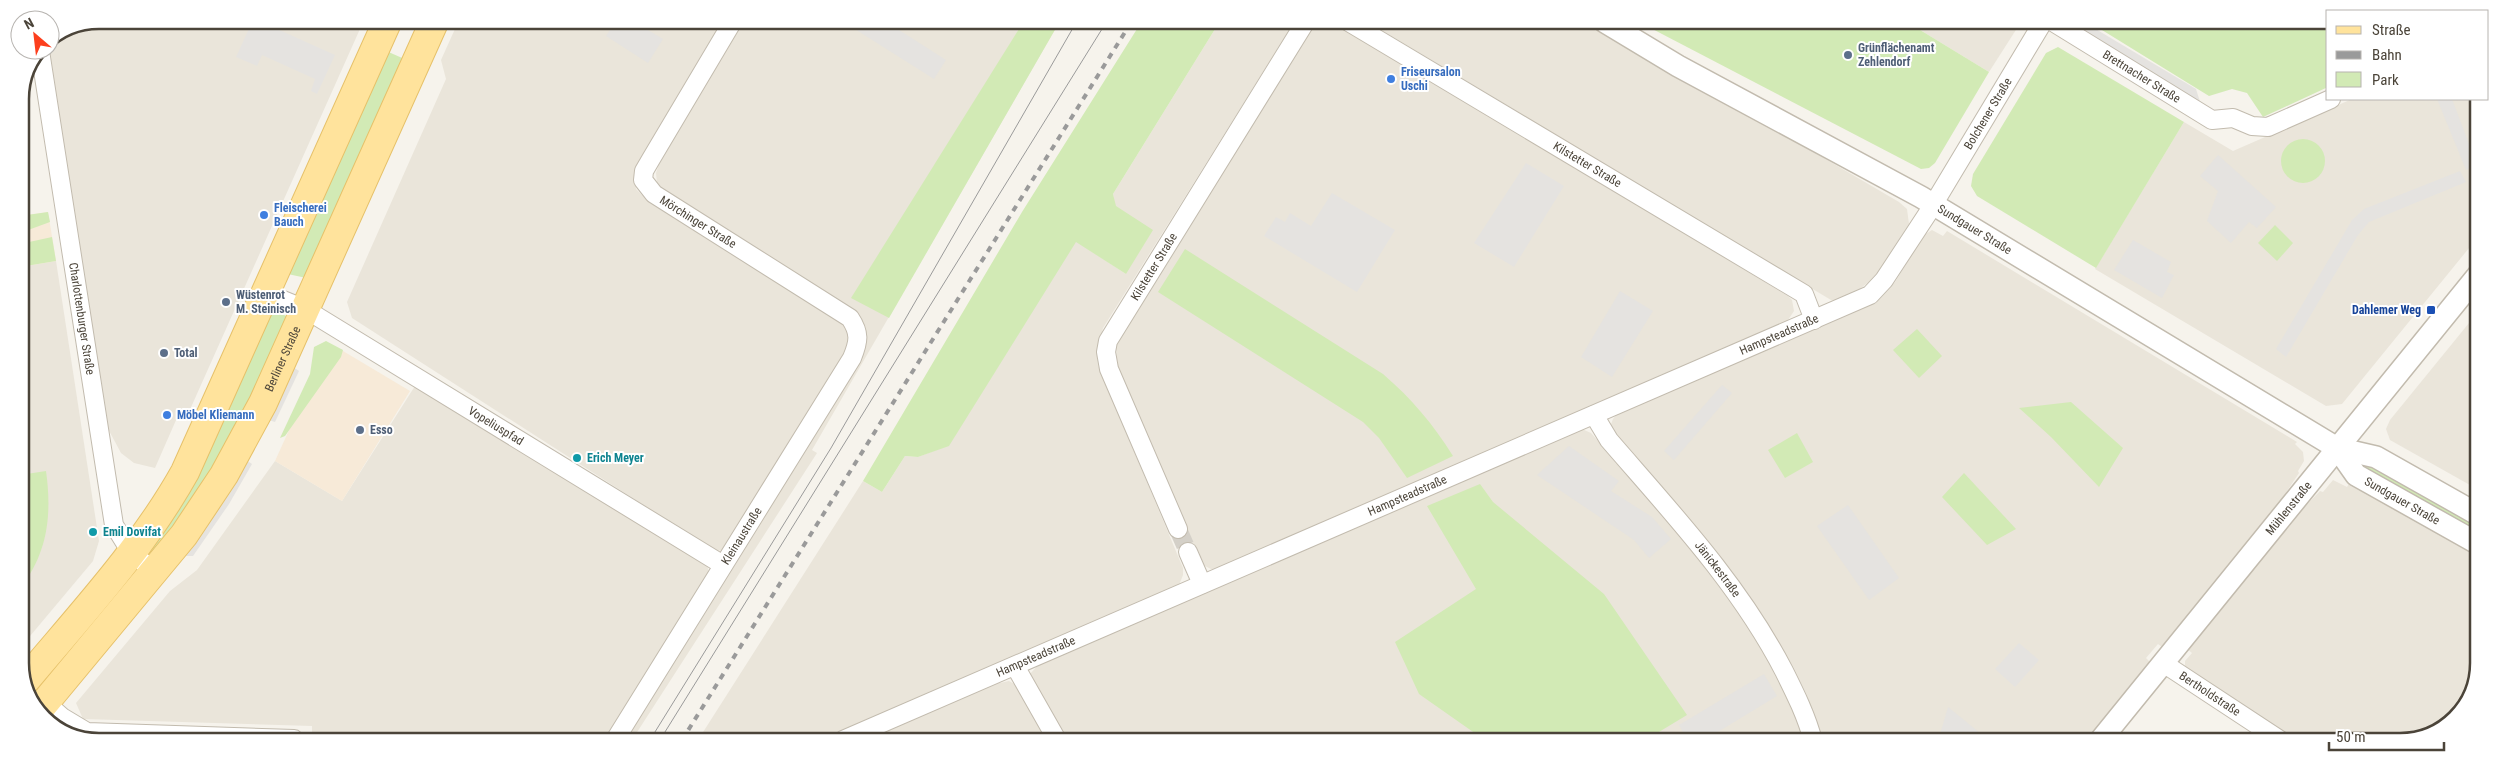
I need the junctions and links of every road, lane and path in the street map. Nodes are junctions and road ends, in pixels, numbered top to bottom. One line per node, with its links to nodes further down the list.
1 (384, 29): 13 (main road)
2 (430, 29): 14 (main road, Berliner Straße)
3 (728, 29): 16 (street, Mörchinger Straße)
4 (1302, 29): 20 (street, Kilstetter Straße)
5 (1359, 29): 15 (street, Kilstetter Straße)
6 (1617, 29): 11 (street, Sundgauer Straße)
7 (2039, 29): 11 (street, Bolchener Straße)
8 (2064, 29): 10 (street, Brettnacher Straße)
9 (41, 60): 23 (street, Charlottenburger Straße)
10 (2329, 100)
11 (1933, 204): 15 (street, Hampsteadstraße); 18 (street, Sundgauer Straße)
12 (2470, 285): 18 (street, Mühlenstraße)
13 (266, 293): 14 (street, Vopeliuspfad); 23 (main road)
14 (305, 309): 24 (street, Vopeliuspfad); 25 (main road, Berliner Straße)
15 (1814, 320): 17 (street, Hampsteadstraße)
16 (857, 329): 24 (street, Kleinaustraße)
17 (1594, 415): 26 (street, Hampsteadstraße); 36 (street, Jänickestraße)
18 (2337, 448): 19 (street, Sundgauer Straße); 21 (street, Sundgauer Straße); 27 (street, Mühlenstraße)
19 (2470, 510)
20 (1178, 529)
21 (2470, 540)
22 (1188, 552): 26 (street)
23 (132, 554): 25 (street, Charlottenburger Straße); 29 (main road)
24 (724, 565): 33 (street, Kleinaustraße)
25 (155, 571): 30 (main road, Berliner Straße)
26 (1202, 584): 28 (street, Hampsteadstraße)
27 (2163, 663): 37 (street, Mühlenstraße); 38 (street, Bertholdstraße)
28 (1015, 666): 34 (street, Hampsteadstraße); 35 (street)
29 (30, 676)
30 (43, 705)
31 (46, 709): 32 (street)
32 (113, 733)
33 (619, 733)
34 (859, 733)
35 (1053, 733)
36 (1810, 733)
37 (2106, 733)
38 (2269, 733)

